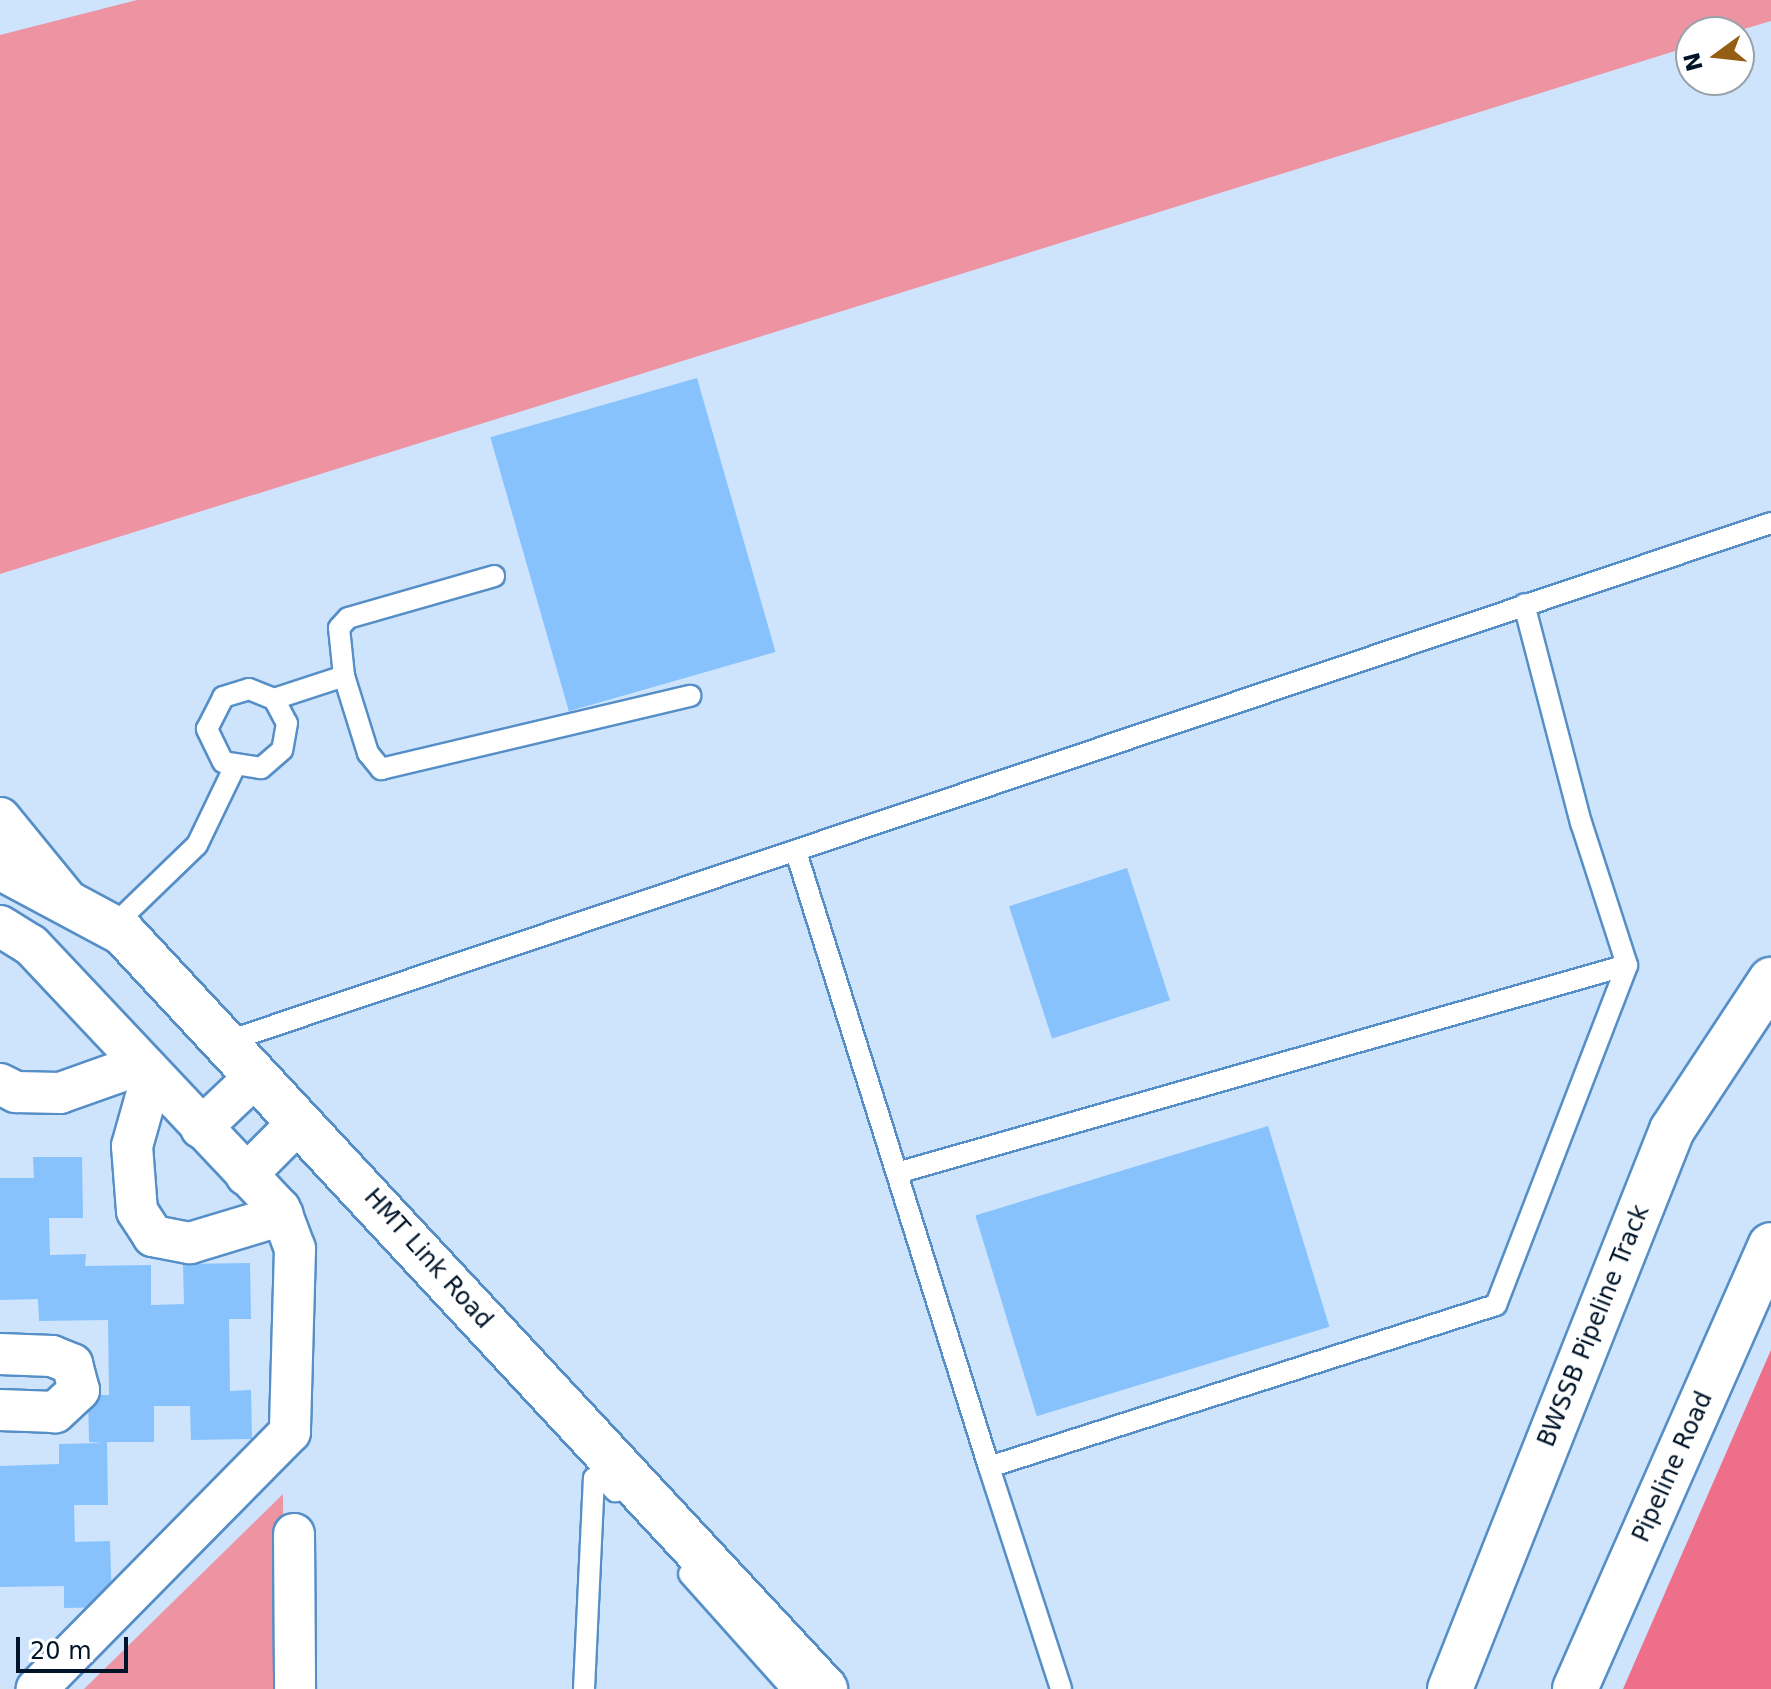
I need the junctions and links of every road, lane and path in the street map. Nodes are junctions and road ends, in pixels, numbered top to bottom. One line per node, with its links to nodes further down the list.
1 (1771, 523): 3 (lane)
2 (494, 576): 4 (lane)
3 (1524, 604): 9 (lane); 14 (lane)
4 (344, 676): 5 (lane); 6 (lane)
5 (691, 696)
6 (274, 699): 7 (lane); 7 (lane)
7 (234, 768): 13 (lane)
8 (0, 818): 11 (street)
9 (796, 852): 16 (lane); 22 (lane)
10 (0, 867): 11 (main road, HMT Link Road)
11 (70, 904): 13 (main road, HMT Link Road)
12 (0, 926): 17 (street)
13 (112, 927): 16 (main road, HMT Link Road)
14 (1627, 965): 22 (lane); 28 (lane)
15 (1771, 980): 35 (main road, BWSSB Pipeline Track)
16 (225, 1042): 18 (main road, HMT Link Road)
17 (147, 1070): 19 (street); 21 (street); 24 (street)
18 (256, 1076): 20 (main road, HMT Link Road); 21 (street)
19 (0, 1084)
20 (299, 1122): 23 (street); 30 (main road, HMT Link Road)
21 (201, 1128): 23 (street)
22 (897, 1173): 28 (lane)
23 (246, 1175): 24 (street)
24 (283, 1215): 31 (street)
25 (1771, 1245): 36 (main road, Pipeline Road)
26 (0, 1354): 27 (street)
27 (0, 1410)
28 (989, 1467): 34 (lane)
29 (294, 1534): 32 (street)
30 (810, 1687): 33 (lane)
31 (37, 1689)
32 (295, 1689)
33 (584, 1689)
34 (1061, 1689)
35 (1450, 1689)
36 (1575, 1689)

